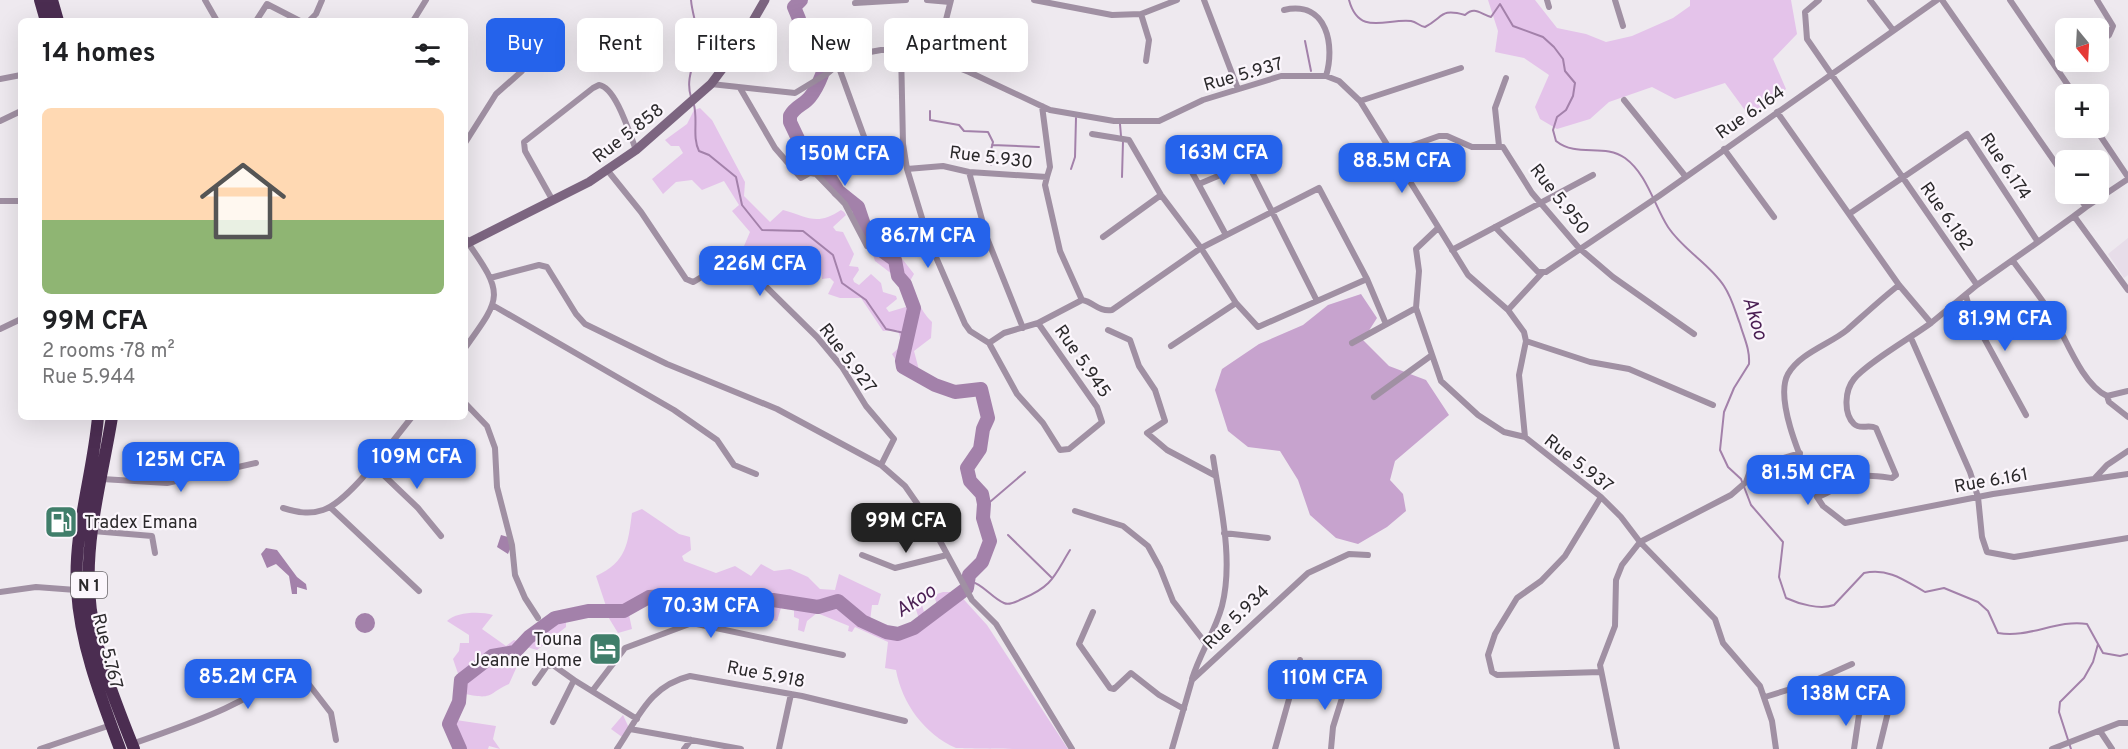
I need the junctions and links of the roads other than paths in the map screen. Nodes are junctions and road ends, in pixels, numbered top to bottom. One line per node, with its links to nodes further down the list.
1 (40, 0): 25 (highway)
2 (52, 0): 26 (highway)
3 (205, 0): 27 (street)
4 (322, 0): 30 (street)
5 (426, 0): 31 (street)
6 (765, 0): 51 (street, Rue 5.858)
7 (906, 0): 21 (street)
8 (927, 0): 19 (street)
9 (1034, 0): 24 (street)
10 (1177, 0): 24 (street)
11 (1204, 0): 53 (street)
12 (1615, 0): 35 (street)
13 (1819, 0): 46 (street, Rue 6.182)
14 (1870, 0): 36 (street)
15 (1937, 0): 36 (street, Rue 6.164)
16 (1942, 0): 68 (street)
17 (2010, 0): 39 (street)
18 (2097, 0): 33 (street)
19 (951, 1): 32 (street)
20 (266, 2): 28 (street); 29 (street)
21 (855, 3)
22 (1313, 5): 23 (street); 48 (street)
23 (1284, 10)
24 (1141, 14): 38 (street)
25 (45, 18)
26 (57, 18)
27 (215, 18)
28 (258, 18)
29 (295, 18)
30 (312, 18)
31 (415, 18)
32 (947, 18)
33 (2108, 18)
34 (2109, 20): 37 (street)
35 (1623, 26)
36 (1893, 30): 46 (street, Rue 6.164)
37 (2109, 35)
38 (1146, 61)
39 (2055, 65)
40 (1461, 68): 55 (street)
41 (521, 72): 61 (street)
42 (828, 72): 52 (street, Rue 5.937)
43 (841, 72): 69 (street)
44 (901, 72): 70 (street)
45 (968, 72): 56 (street, Rue 5.937)
46 (1831, 74): 58 (street, Rue 6.164); 76 (street, Rue 6.182)
47 (18, 76): 50 (street)
48 (1326, 76): 53 (street, Rue 5.937); 55 (street)
49 (1506, 78): 63 (street)
50 (0, 79)
51 (711, 84): 52 (street, Rue 5.937); 65 (street, Rue 5.858)
52 (740, 88): 97 (street)
53 (1238, 88): 56 (street, Rue 5.937)
54 (1624, 100): 75 (street)
55 (1360, 101): 66 (street)
56 (1042, 106): 74 (street, Rue 5.930)
57 (18, 112): 59 (street)
58 (1777, 112): 64 (street, Rue 6.164); 87 (street)
59 (0, 121)
60 (1092, 134): 79 (street)
61 (468, 138)
62 (2102, 138): 77 (street)
63 (1499, 146): 66 (street); 83 (street, Rue 5.950)
64 (1724, 149): 75 (street, Rue 6.164); 89 (street)
65 (636, 150): 71 (street, Rue 5.858); 82 (street)
66 (1391, 153): 91 (street)
67 (1187, 162): 78 (street)
68 (2055, 162)
69 (868, 169)
70 (907, 169): 72 (street, Rue 5.930); 125 (street)
71 (608, 171): 82 (street, Rue 5.858); 146 (street, Rue 5.927)
72 (969, 172): 74 (street, Rue 5.930); 119 (street)
73 (1593, 175): 83 (street)
74 (1047, 177): 110 (street, Rue 5.945)
75 (1686, 177): 99 (street, Rue 6.164)
76 (1902, 177): 87 (street, Rue 6.174); 95 (street, Rue 6.174); 106 (street, Rue 6.182)
77 (2128, 178): 85 (street)
78 (1199, 184): 86 (street); 92 (street)
79 (1161, 195): 93 (street); 98 (street)
80 (0, 201): 81 (street)
81 (18, 201)
82 (553, 201): 94 (street, Rue 5.858)
83 (1540, 203): 90 (street); 99 (street, Rue 5.950)
84 (2084, 204): 85 (street)
85 (2086, 207): 88 (street)
86 (1272, 211): 92 (street); 104 (street); 109 (street)
87 (1849, 214): 105 (street)
88 (2074, 216): 95 (street); 107 (street)
89 (1774, 217)
90 (1495, 227): 100 (street); 102 (street)
91 (1437, 229): 100 (street); 113 (street)
92 (1226, 236): 98 (street)
93 (1103, 237)
94 (468, 240)
95 (2038, 242): 101 (street)
96 (468, 244): 103 (street)
97 (867, 246)
98 (1201, 248): 110 (street); 111 (street)
99 (1579, 248): 102 (street, Rue 6.164); 122 (street, Rue 5.950)
100 (1452, 250): 114 (street)
101 (2013, 261): 106 (street); 131 (street)
102 (1542, 273): 114 (street, Rue 6.164)
103 (490, 278): 112 (street); 146 (street)
104 (1367, 279): 109 (street); 118 (street)
105 (1899, 285): 117 (street); 142 (street)
106 (1977, 285): 108 (street)
107 (2128, 290)
108 (1966, 296): 117 (street); 135 (street)
109 (1316, 299): 111 (street)
110 (1082, 300): 116 (street, Rue 5.945)
111 (1236, 303): 128 (street)
112 (494, 306): 127 (street); 147 (street)
113 (1416, 308): 118 (street); 129 (street)
114 (1508, 310): 124 (street)
115 (18, 320): 120 (street)
116 (1038, 323): 119 (street); 125 (street, Rue 5.945)
117 (1931, 323): 123 (street)
118 (1386, 324): 126 (street)
119 (1023, 328): 125 (street)
120 (0, 329)
121 (1108, 330): 149 (street)
122 (1694, 333)
123 (1911, 338): 152 (street); 154 (street)
124 (1526, 341): 133 (street); 140 (street, Rue 5.937)
125 (989, 343)
126 (1352, 343)
127 (468, 344)
128 (1171, 346)
129 (1432, 355): 132 (street); 140 (street)
130 (2128, 391): 131 (street)
131 (2107, 396): 136 (street)
132 (1374, 397)
133 (1713, 405)
134 (468, 406): 174 (street)
135 (2026, 415)
136 (2128, 417)
137 (98, 420): 170 (highway, Rue 5.767)
138 (112, 420): 150 (highway, N 1)
139 (409, 420): 145 (street)
140 (1525, 437): 153 (street, Rue 5.937)
141 (2128, 451): 151 (street)
142 (1800, 453): 152 (street); 165 (street)
143 (1214, 457): 149 (street)
144 (256, 463): 150 (street)
145 (372, 464): 155 (street); 162 (street)
146 (881, 465): 158 (street)
147 (756, 474)
148 (2128, 474): 151 (street, Rue 6.161)
149 (1216, 476): 160 (street)
150 (102, 479): 159 (highway, N 1)
151 (2094, 479): 154 (street, Rue 6.161)
152 (1817, 496): 154 (street, Rue 6.161)
153 (1601, 497): 165 (street, Rue 5.937); 179 (street)
154 (1978, 497): 164 (street)
155 (330, 507): 156 (street); 171 (street)
156 (283, 508)
157 (1075, 511): 175 (street)
158 (928, 519): 161 (street); 168 (street)
159 (93, 531): 166 (street); 170 (highway, N 1)
160 (1224, 533): 163 (street); 175 (street)
161 (868, 534)
162 (441, 536)
163 (1268, 538)
164 (2128, 538)
165 (1640, 542): 179 (street); 186 (street, Rue 5.937)
166 (155, 553)
167 (862, 555): 168 (street)
168 (947, 555): 205 (street)
169 (1368, 555): 182 (street, Rue 5.934)
170 (83, 590): 172 (street); 194 (highway, Rue 5.767); 199 (highway, N 1)
171 (419, 591)
172 (0, 592)
173 (1093, 612): 189 (street)
174 (538, 618)
175 (1206, 645): 182 (street)
176 (843, 655): 184 (street)
177 (1300, 660): 207 (street)
178 (1852, 664): 186 (street)
179 (1600, 672): 209 (street)
180 (1348, 679): 208 (street)
181 (574, 680): 183 (street); 184 (street); 192 (street)
182 (1192, 680): 189 (street)
183 (535, 683)
184 (593, 690): 190 (street)
185 (791, 694): 190 (street, Rue 5.918); 191 (street, Rue 5.918); 204 (street)
186 (1765, 697): 210 (street)
187 (1890, 704): 212 (street)
188 (1860, 708): 211 (street)
189 (1184, 709): 206 (street)
190 (637, 719): 195 (street, Rue 5.918)
191 (905, 721)
192 (553, 722)
193 (2128, 723): 196 (street)
194 (111, 725): 199 (highway, Rue 5.767); 200 (street)
195 (630, 729): 198 (street); 201 (street, Rue 5.918)
196 (2100, 731): 213 (street); 214 (street)
197 (336, 740): 199 (street)
198 (691, 740): 202 (street); 203 (street)
199 (128, 747)
200 (40, 749)
201 (616, 749)
202 (684, 749)
203 (741, 749)
204 (779, 749)
205 (1072, 749)
206 (1172, 749)
207 (1275, 749)
208 (1330, 749)
209 (1617, 749)
210 (1776, 749)
211 (1854, 749)
212 (1879, 749)
213 (2052, 749)
214 (2112, 749)

